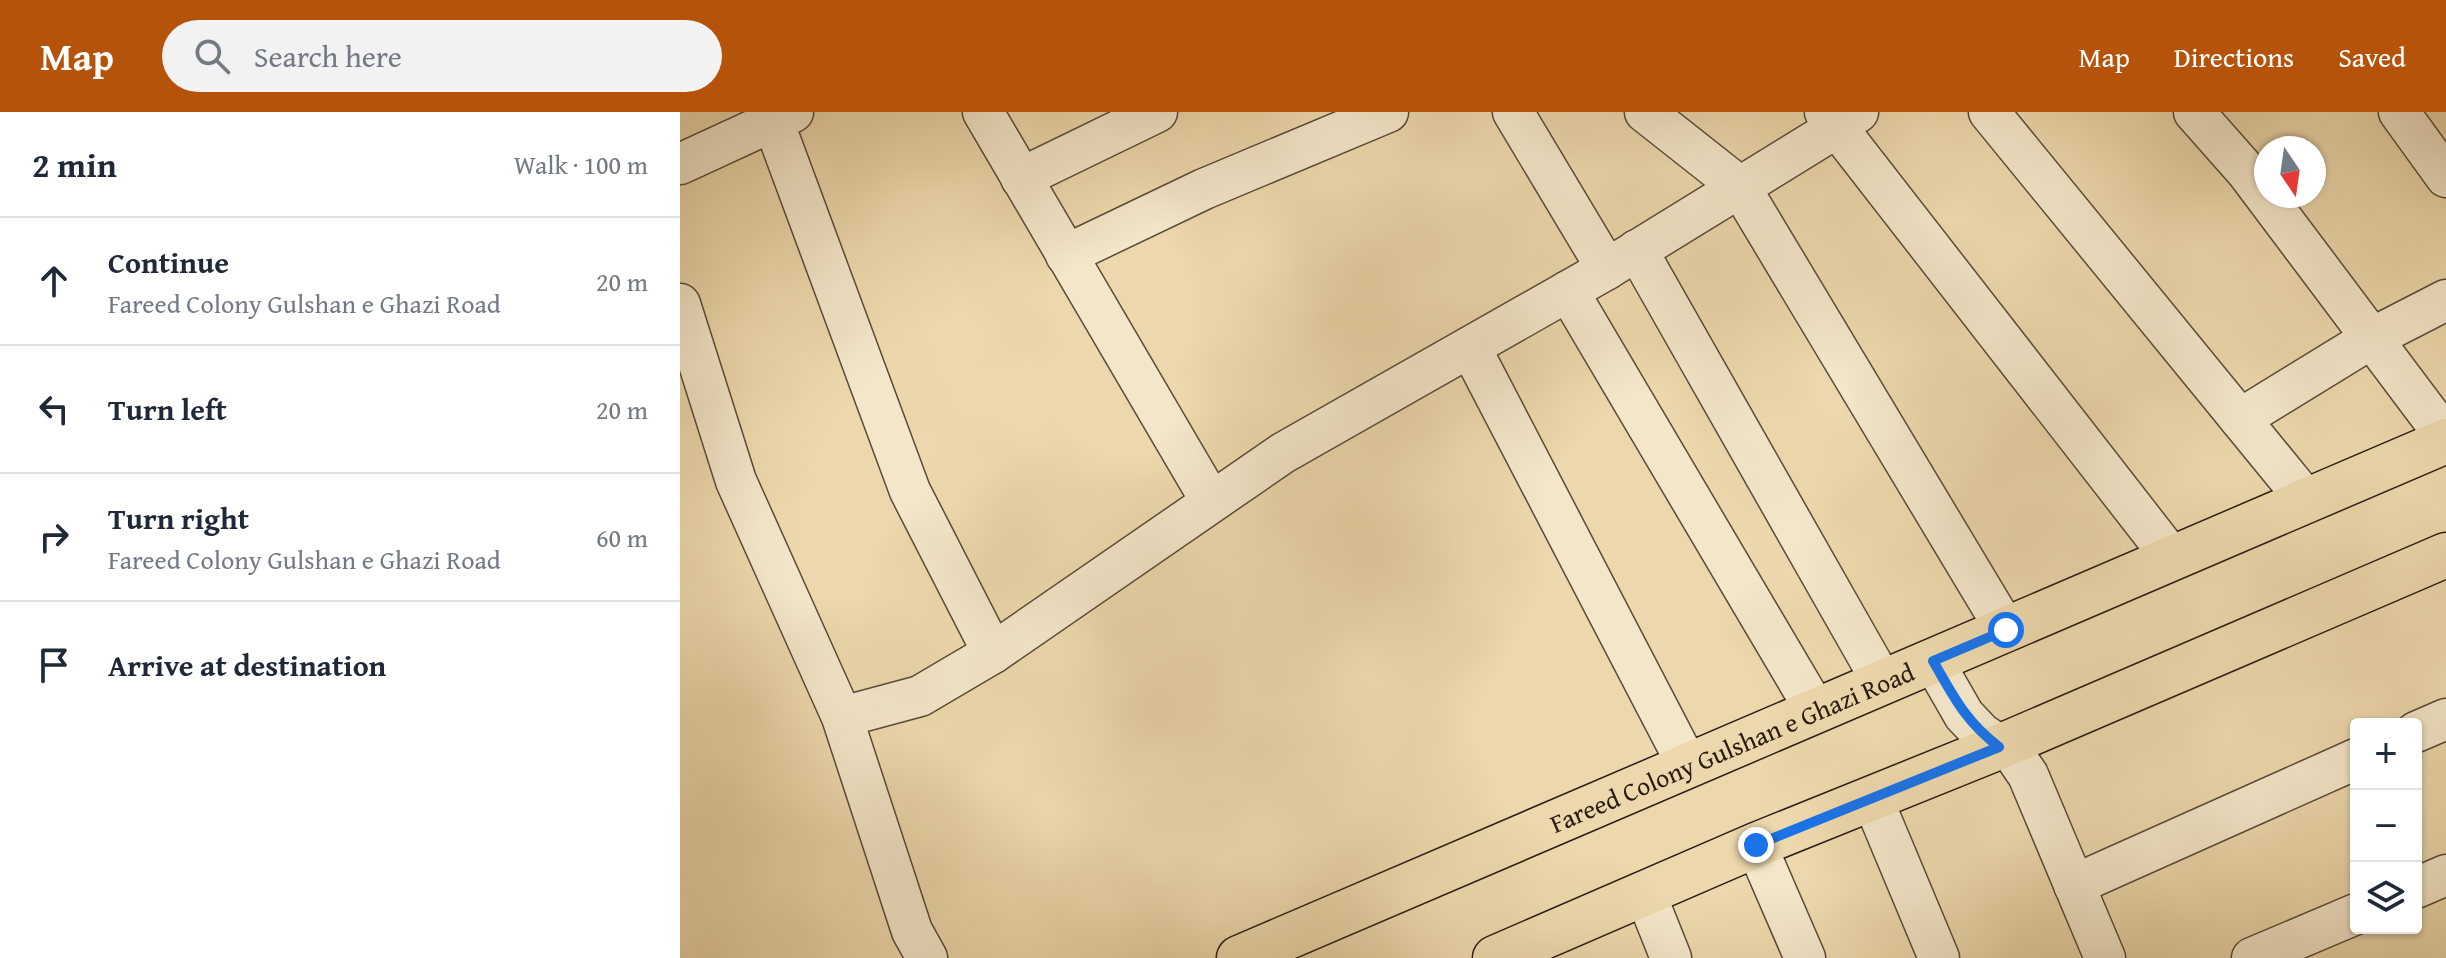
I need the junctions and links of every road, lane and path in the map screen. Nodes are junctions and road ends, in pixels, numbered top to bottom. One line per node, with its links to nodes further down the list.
1 (983, 112): 13 (street)
2 (1157, 112): 13 (street)
3 (1388, 112): 15 (street)
4 (1513, 112): 16 (street)
5 (1645, 112): 14 (street)
6 (1989, 112): 22 (street)
7 (2194, 112): 20 (street)
8 (2399, 112): 12 (street)
9 (783, 117): 11 (street); 29 (street)
10 (1840, 117): 14 (street); 27 (street)
11 (680, 164)
12 (2446, 177)
13 (1021, 178): 15 (street)
14 (1740, 187): 16 (street); 28 (street)
15 (1066, 255): 24 (street)
16 (1622, 259): 17 (street); 31 (street)
17 (1568, 291): 21 (street); 32 (street)
18 (2446, 300): 20 (street)
19 (680, 304): 33 (street)
20 (2372, 338): 22 (street); 23 (street)
21 (1470, 347): 24 (street); 38 (street)
22 (2240, 419): 25 (street)
23 (2446, 439): 25 (main road, Fareed Colony Gulshan e Ghazi Road)
24 (1211, 501): 29 (street)
25 (2307, 501): 27 (main road, Fareed Colony Gulshan e Ghazi Road)
26 (2446, 555): 36 (main road)
27 (2172, 558): 28 (main road, Fareed Colony Gulshan e Ghazi Road)
28 (2006, 630): 30 (main road, Fareed Colony Gulshan e Ghazi Road)
29 (993, 653): 33 (street)
30 (1933, 661): 31 (main road, Fareed Colony Gulshan e Ghazi Road); 36 (street)
31 (1883, 683): 32 (main road, Fareed Colony Gulshan e Ghazi Road)
32 (1816, 711): 38 (main road, Fareed Colony Gulshan e Ghazi Road)
33 (842, 717): 47 (street)
34 (2446, 719): 35 (street)
35 (2422, 729)
36 (1999, 747): 39 (main road); 42 (street)
37 (2350, 762): 42 (street)
38 (1688, 766): 48 (main road, Fareed Colony Gulshan e Ghazi Road)
39 (1872, 798): 40 (main road); 51 (street)
40 (1756, 845): 44 (main road); 50 (street)
41 (2446, 875): 43 (street)
42 (2074, 885): 52 (street)
43 (2422, 885)
44 (1645, 893): 46 (main road); 49 (street)
45 (2350, 917): 53 (street)
46 (1521, 953)
47 (927, 958)
48 (1239, 958)
49 (1671, 958)
50 (1805, 958)
51 (1939, 958)
52 (2105, 958)
53 (2252, 958)

